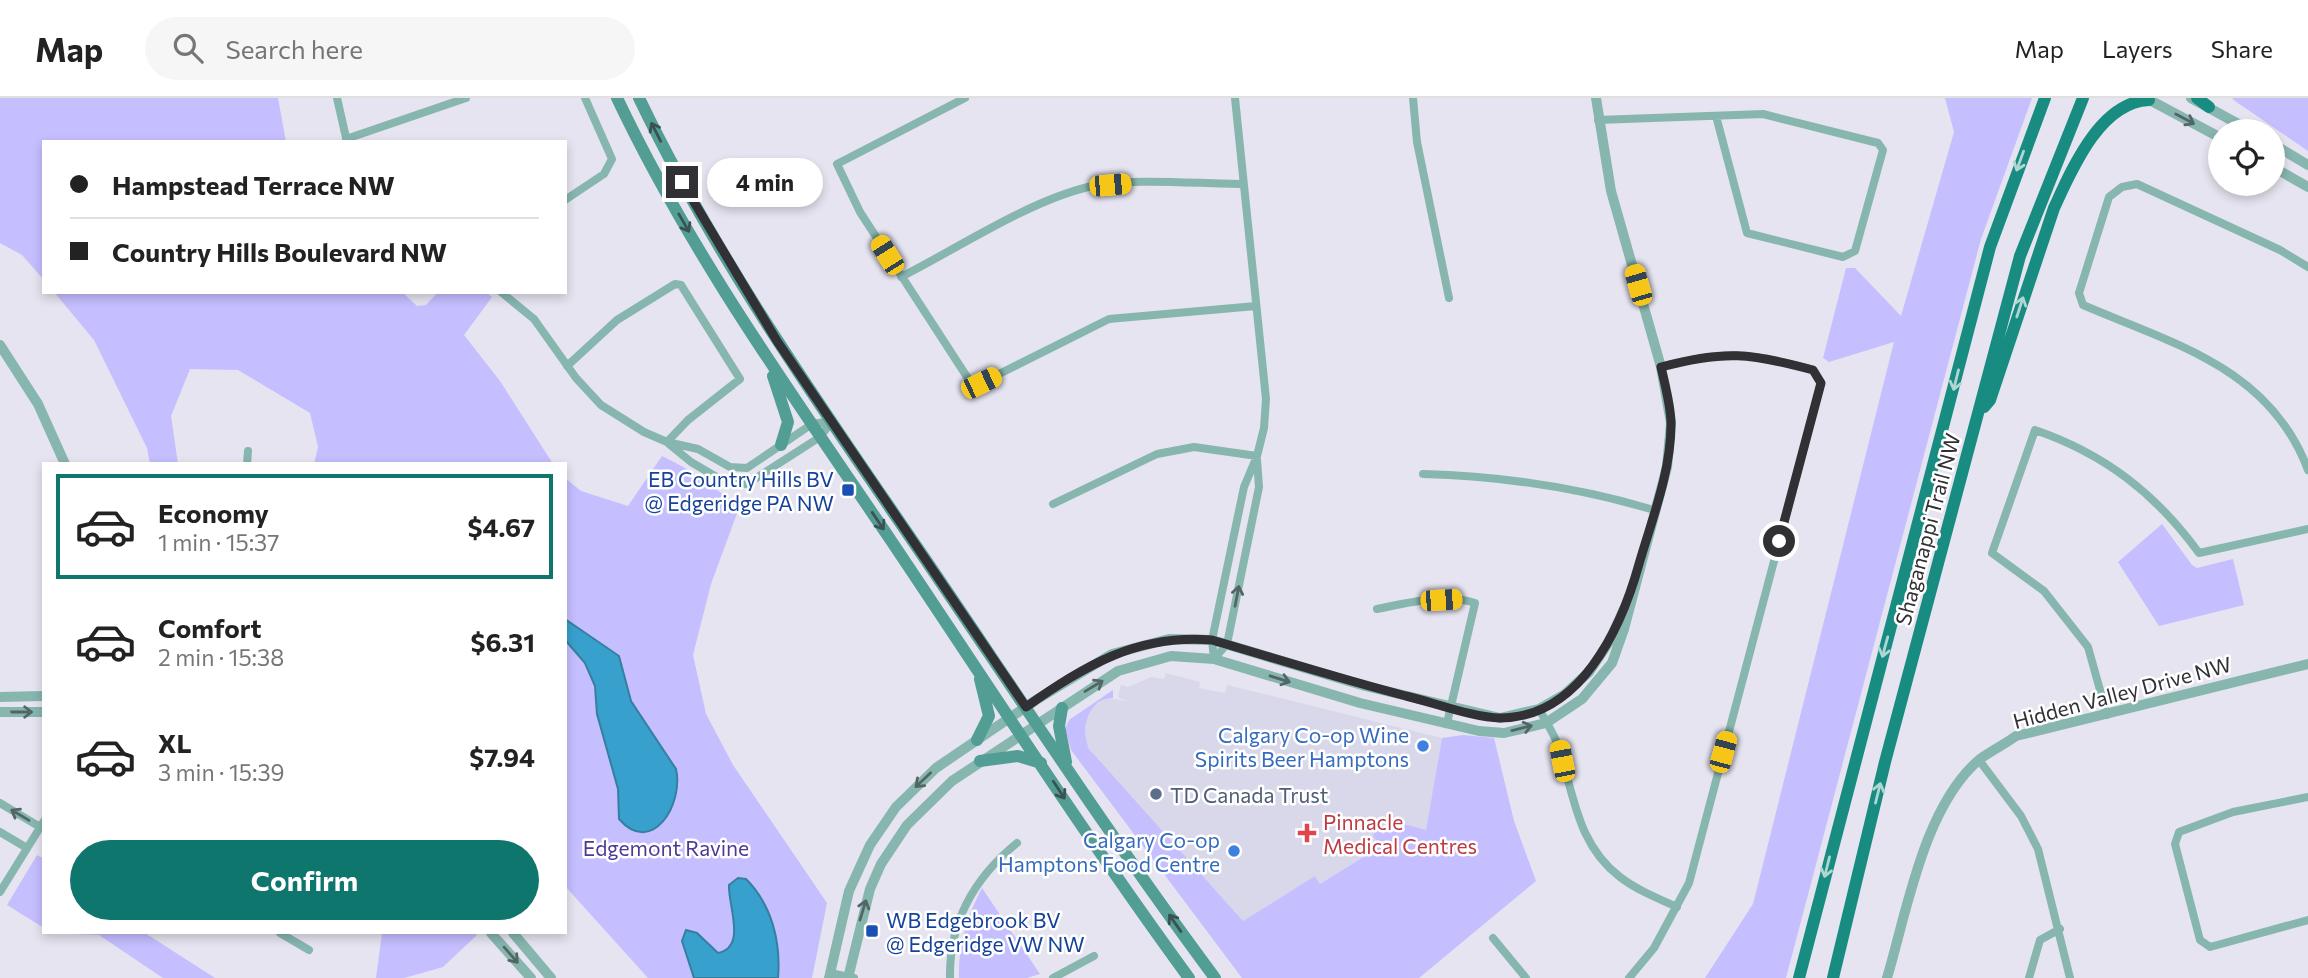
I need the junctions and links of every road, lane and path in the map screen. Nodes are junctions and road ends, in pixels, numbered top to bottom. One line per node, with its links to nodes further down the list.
1 (337, 98): 20 (street)
2 (467, 98): 21 (street)
3 (584, 98): 27 (street)
4 (617, 98): 34 (main road, one-way to 34)
5 (639, 98): 38 (main road, one-way to 5)
6 (965, 98): 29 (street)
7 (1235, 98): 25 (street)
8 (1413, 98): 31 (street)
9 (1596, 98): 18 (street)
10 (2045, 98): 104 (main road, Shaganappi Trail NW, one-way to 104)
11 (2083, 98): 37 (main road, Shaganappi Trail NW)
12 (2191, 98): 15 (street)
13 (2197, 98): 15 (main road)
14 (2147, 99): 19 (street, one-way to 19); 37 (main road, one-way to 14)
15 (2209, 107): 17 (street)
16 (1716, 116): 16 (street); 18 (street)
17 (2230, 119)
18 (1598, 120): 36 (street)
19 (2208, 131)
20 (346, 140)
21 (349, 140)
22 (2285, 151): 23 (street)
23 (2308, 165)
24 (2285, 174): 26 (street)
25 (1243, 184): 29 (street); 32 (street)
26 (2308, 187)
27 (567, 199)
28 (2308, 267): 47 (street)
29 (901, 277): 32 (street)
30 (503, 294): 35 (street)
31 (1449, 298)
32 (1256, 306): 44 (street)
33 (0, 345): 45 (street)
34 (766, 359): 39 (main road); 42 (main road)
35 (567, 366): 41 (street); 41 (street)
36 (1661, 367): 50 (street); 85 (street)
37 (1978, 415): 105 (main road, Shaganappi Trail NW, one-way to 37)
38 (832, 421): 39 (street); 40 (street); 61 (main road)
39 (812, 424): 40 (main road); 42 (street)
40 (820, 437): 41 (street); 58 (main road, one-way to 58)
41 (667, 442): 42 (street)
42 (781, 445)
43 (248, 451): 46 (street)
44 (1257, 456): 49 (street); 54 (street); 55 (street, one-way to 44)
45 (64, 462)
46 (247, 462)
47 (2308, 470)
48 (1423, 474): 50 (street)
49 (1054, 504)
50 (1654, 510): 52 (street)
51 (2308, 529): 67 (street)
52 (1631, 593): 64 (street); 70 (street)
53 (1377, 609): 62 (street)
54 (1212, 640): 55 (street); 56 (street); 61 (street)
55 (1227, 644): 56 (street); 62 (street)
56 (1214, 659): 63 (street, one-way to 56); 69 (street, one-way to 69)
57 (2308, 664): 67 (street, Hidden Valley Drive NW)
58 (977, 668): 68 (main road); 73 (main road)
59 (0, 696): 60 (street)
60 (42, 696)
61 (1026, 707): 68 (street); 71 (main road)
62 (1451, 707): 64 (street); 69 (street)
63 (1062, 708): 71 (street); 77 (main road)
64 (1539, 709): 70 (street)
65 (0, 712): 66 (street, one-way to 66)
66 (42, 712)
67 (2107, 715): 74 (street, Hidden Valley Drive NW)
68 (1011, 717): 72 (main road); 73 (street)
69 (1447, 723): 70 (street, one-way to 70)
70 (1546, 723): 85 (street)
71 (1038, 724): 72 (street); 77 (main road)
72 (1021, 733): 75 (street); 76 (main road)
73 (977, 740): 94 (street, one-way to 94)
74 (1979, 760): 87 (street); 106 (street, Hidden Valley Drive NW)
75 (980, 761): 76 (main road); 97 (street, one-way to 75)
76 (1043, 764): 100 (main road, one-way to 100)
77 (1068, 769): 101 (main road, one-way to 77)
78 (2308, 797): 86 (street)
79 (0, 803): 80 (street, one-way to 79)
80 (42, 824): 83 (street)
81 (0, 832): 83 (street)
82 (1017, 843): 98 (street)
83 (27, 848): 84 (street)
84 (0, 892)
85 (1676, 907): 103 (street)
86 (2308, 920)
87 (2060, 929): 107 (street); 108 (street)
88 (282, 934): 92 (street)
89 (492, 934): 95 (street, one-way to 95)
90 (514, 934): 96 (street)
91 (1493, 938): 102 (street)
92 (309, 950)
93 (1094, 956): 99 (street)
94 (829, 976): 97 (street)
95 (531, 978)
96 (551, 978)
97 (850, 978)
98 (950, 978)
99 (1053, 978)
100 (1189, 978)
101 (1215, 978)
102 (1526, 978)
103 (1629, 978)
104 (1800, 978)
105 (1833, 978)
106 (1887, 978)
107 (2029, 978)
108 (2070, 978)

